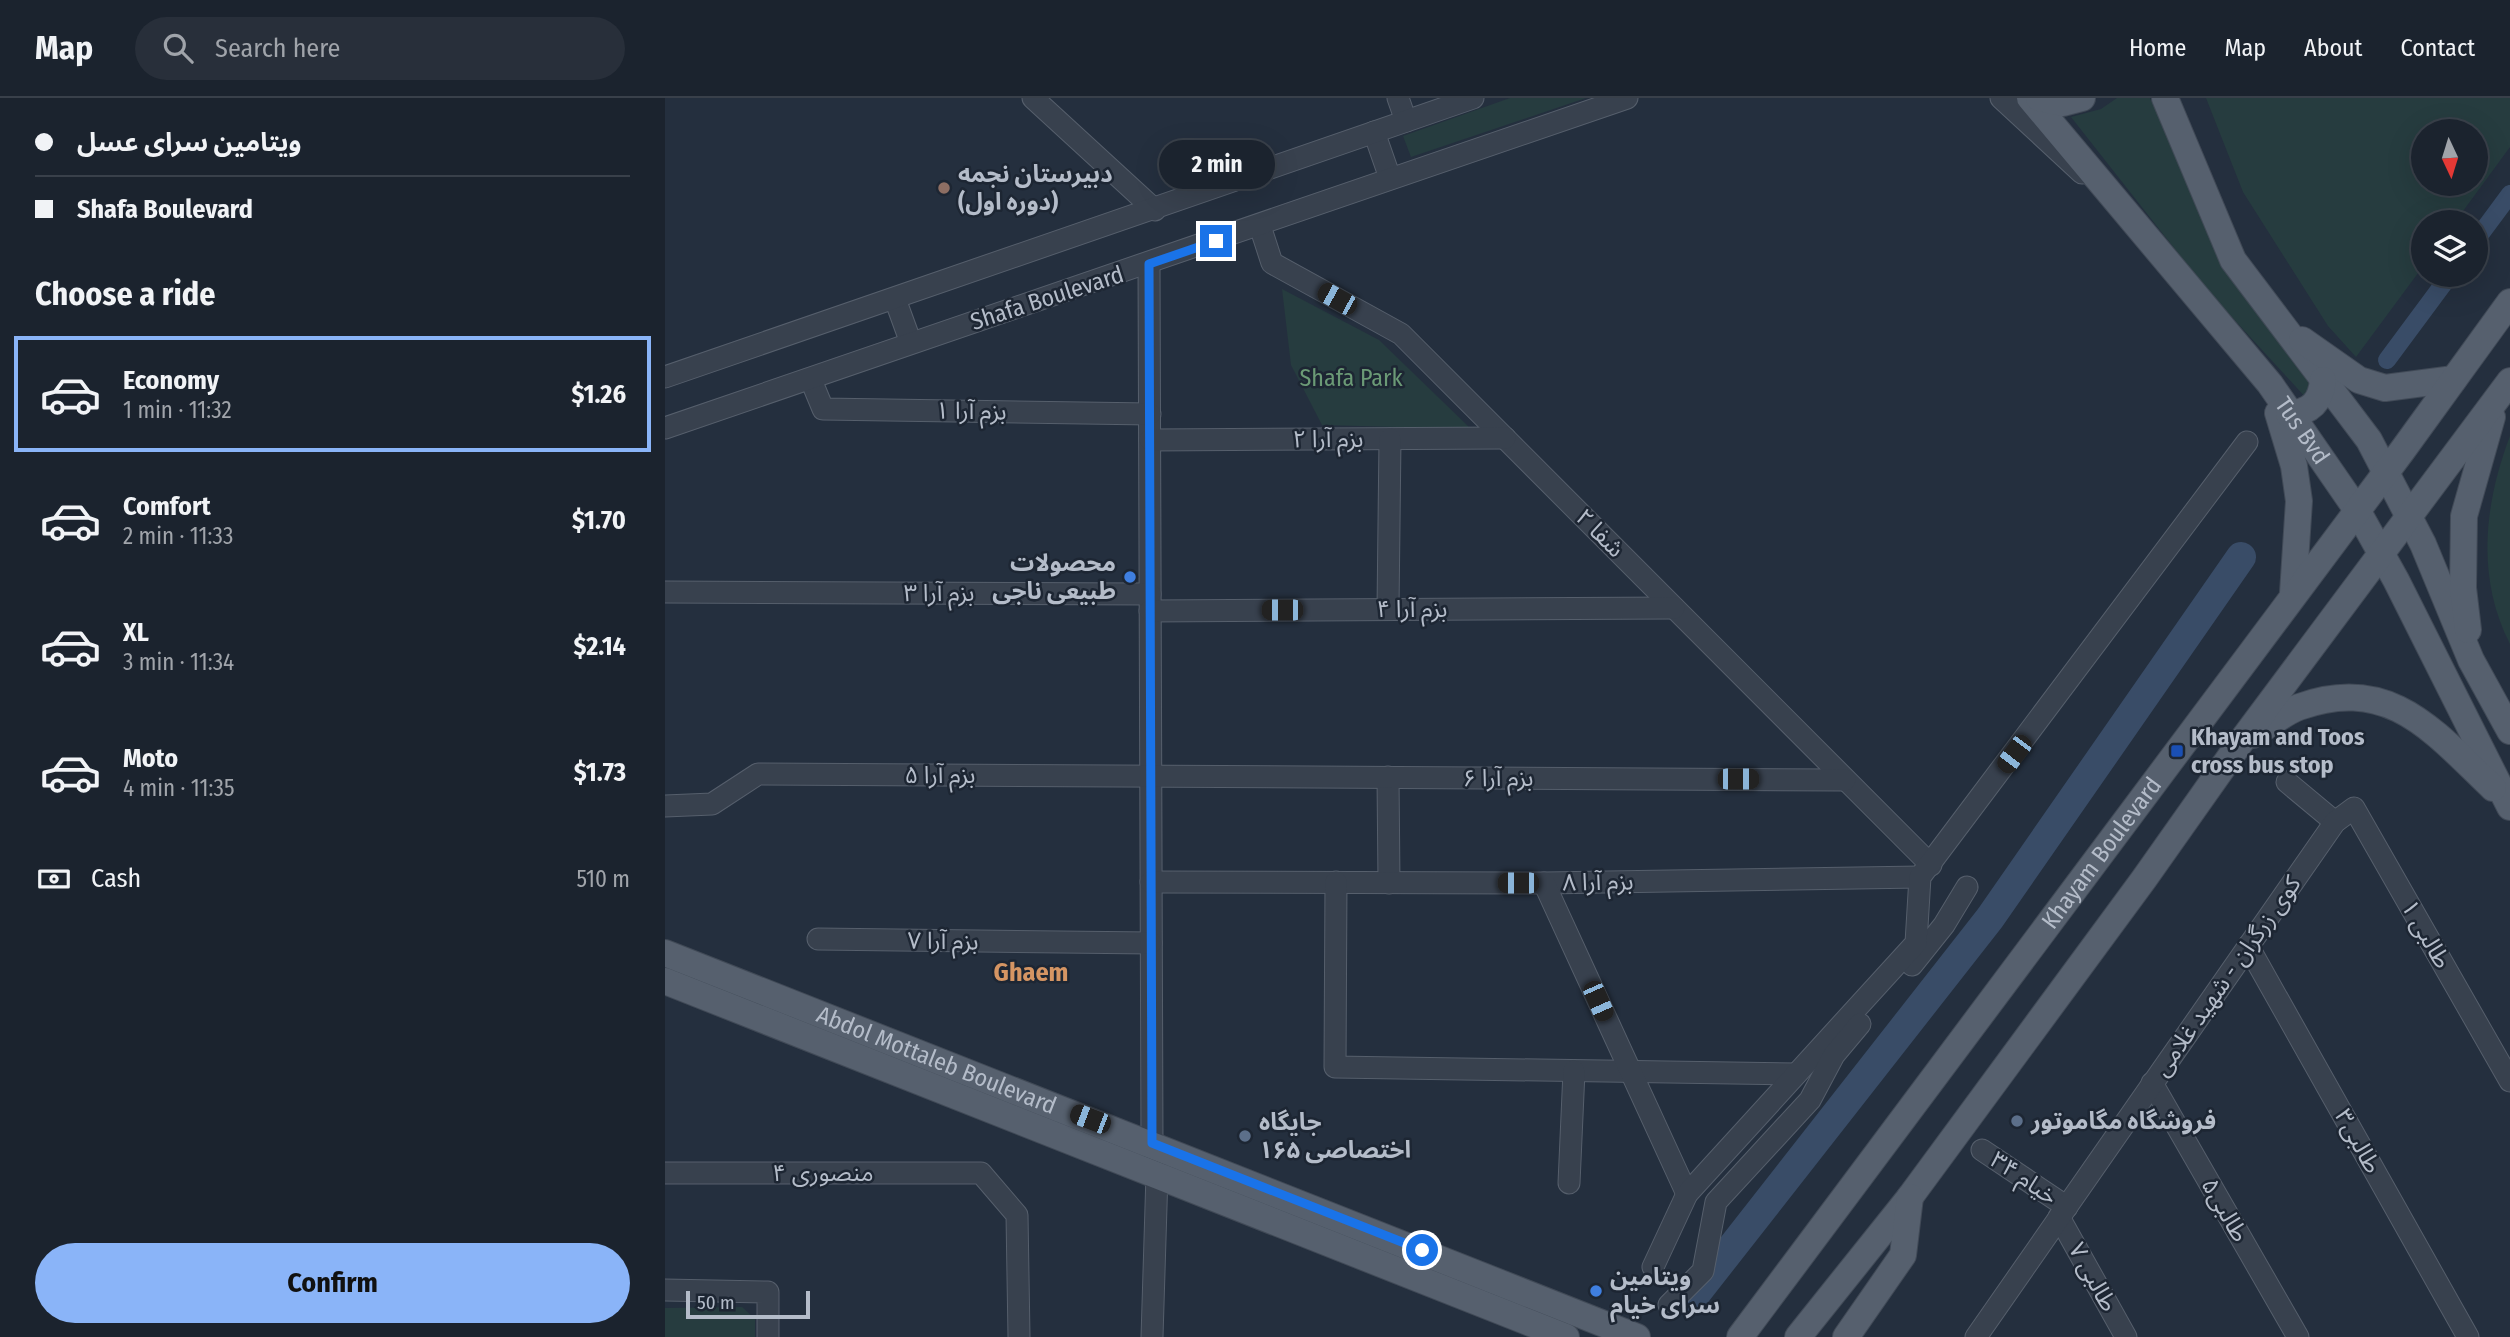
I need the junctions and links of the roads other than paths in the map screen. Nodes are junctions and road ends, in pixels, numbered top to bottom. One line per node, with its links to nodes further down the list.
1 (1033, 98): 14 (street)
2 (1398, 98): 10 (street)
3 (1473, 98): 10 (street, Shafa Boulevard)
4 (1627, 98): 12 (street, Shafa Boulevard)
5 (2001, 98): 13 (street)
6 (2030, 98): 13 (main road, Tus Bvd)
7 (2039, 98): 8 (main road)
8 (2082, 98)
9 (2165, 98): 19 (main road, Tus Bvd)
10 (1406, 121): 11 (street, Shafa Boulevard)
11 (1374, 132): 12 (street); 14 (street, Shafa Boulevard)
12 (1390, 178): 15 (street, Shafa Boulevard)
13 (2114, 200): 25 (main road, Tus Bvd)
14 (1155, 210): 17 (street, Shafa Boulevard)
15 (1260, 226): 16 (street, Shafa Boulevard); 30 (street, شفا ۲)
16 (1149, 264): 20 (street, Shafa Boulevard); 27 (street)
17 (895, 299): 20 (street); 21 (street, Shafa Boulevard)
18 (2510, 302): 22 (main road, Khayam Boulevard)
19 (2279, 324): 22 (main road); 24 (main road, Tus Bvd)
20 (911, 343): 23 (street, Shafa Boulevard)
21 (665, 377)
22 (2453, 379): 34 (main road, Khayam Boulevard)
23 (811, 380): 27 (street, بزم آرا ۱); 29 (street, Shafa Boulevard)
24 (2323, 380): 28 (main road); 34 (main road, Tus Bvd)
25 (2270, 384): 28 (main road, Tus Bvd); 39 (main road)
26 (2505, 388): 36 (main road, Khayam Boulevard); 43 (main road)
27 (1150, 414): 32 (street)
28 (2289, 414): 35 (main road, Tus Bvd)
29 (665, 428)
30 (1505, 438): 31 (street, بزم آرا ۲); 41 (street, شفا ۲)
31 (1390, 439): 32 (street, بزم آرا ۲); 42 (street)
32 (1150, 440): 40 (street)
33 (2246, 442): 53 (street)
34 (2386, 471): 35 (main road, Khayam Boulevard); 36 (main road, Tus Bvd)
35 (2357, 510): 37 (main road, Tus Bvd); 39 (main road, Khayam Boulevard)
36 (2409, 516): 37 (main road, Khayam Boulevard); 43 (main road, Tus Bvd)
37 (2382, 553): 45 (main road, Khayam Boulevard); 50 (main road, Tus Bvd)
38 (665, 592): 40 (street, بزم آرا ۳)
39 (2293, 593): 85 (main road, Khayam Boulevard)
40 (1150, 602): 42 (street, بزم آرا ۴); 46 (street)
41 (1674, 608): 42 (street, بزم آرا ۴); 48 (street, شفا ۲)
42 (1388, 610)
43 (2471, 660): 44 (main road, Tus Bvd)
44 (2510, 731)
45 (2239, 743): 50 (main road); 75 (main road, Khayam Boulevard)
46 (1150, 776): 47 (street, بزم آرا ۶); 51 (street, بزم آرا ۵); 54 (street)
47 (1388, 777): 48 (street, بزم آرا ۶); 56 (street)
48 (1846, 780): 53 (street, شفا ۲)
49 (2287, 782): 52 (street)
50 (2508, 804)
51 (665, 806)
52 (2335, 822): 61 (street, کوی زرگران - شهید غلامی); 67 (street, طالبی ۱)
53 (1926, 871): 57 (street, بزم آرا ۸); 66 (street)
54 (1151, 882): 55 (street, بزم آرا ۸); 60 (street)
55 (1336, 882): 56 (street, بزم آرا ۸); 64 (street)
56 (1389, 883): 57 (street, بزم آرا ۸)
57 (1544, 883): 65 (street)
58 (1966, 887): 79 (street)
59 (818, 939): 60 (street, بزم آرا ۷)
60 (1151, 943): 69 (street)
61 (2248, 946): 68 (street, کوی زرگران - شهید غلامی); 91 (street, طالبی۳)
62 (665, 953): 69 (main road, Abdol Mottaleb Boulevard)
63 (665, 981): 72 (main road, Abdol Mottaleb Boulevard)
64 (1574, 1071): 65 (street); 73 (street)
65 (1631, 1072): 66 (street); 74 (street)
66 (1796, 1074): 74 (street)
67 (2510, 1081)
68 (2153, 1083): 76 (street, کوی زرگران - شهید غلامی); 90 (street, طالبی۵)
69 (1152, 1143): 72 (street); 84 (main road, Abdol Mottaleb Boulevard)
70 (1982, 1150): 76 (street, خیام ۳۴)
71 (665, 1173): 82 (street, منصوری ۴)
72 (1157, 1174): 80 (main road, Abdol Mottaleb Boulevard); 83 (street)
73 (1569, 1183)
74 (1687, 1194): 77 (street)
75 (1910, 1197): 86 (main road, Khayam Boulevard); 87 (main road)
76 (2063, 1212): 88 (street, کوی زرگران - شهید غلامی); 89 (street, طالبی ۷)
77 (1653, 1267)
78 (665, 1290): 81 (street)
79 (1669, 1305)
80 (1559, 1335)
81 (768, 1337)
82 (1019, 1337)
83 (1152, 1337)
84 (1637, 1337)
85 (1740, 1337)
86 (1798, 1337)
87 (1846, 1337)
88 (1976, 1337)
89 (2126, 1337)
90 (2298, 1337)
91 (2468, 1337)

